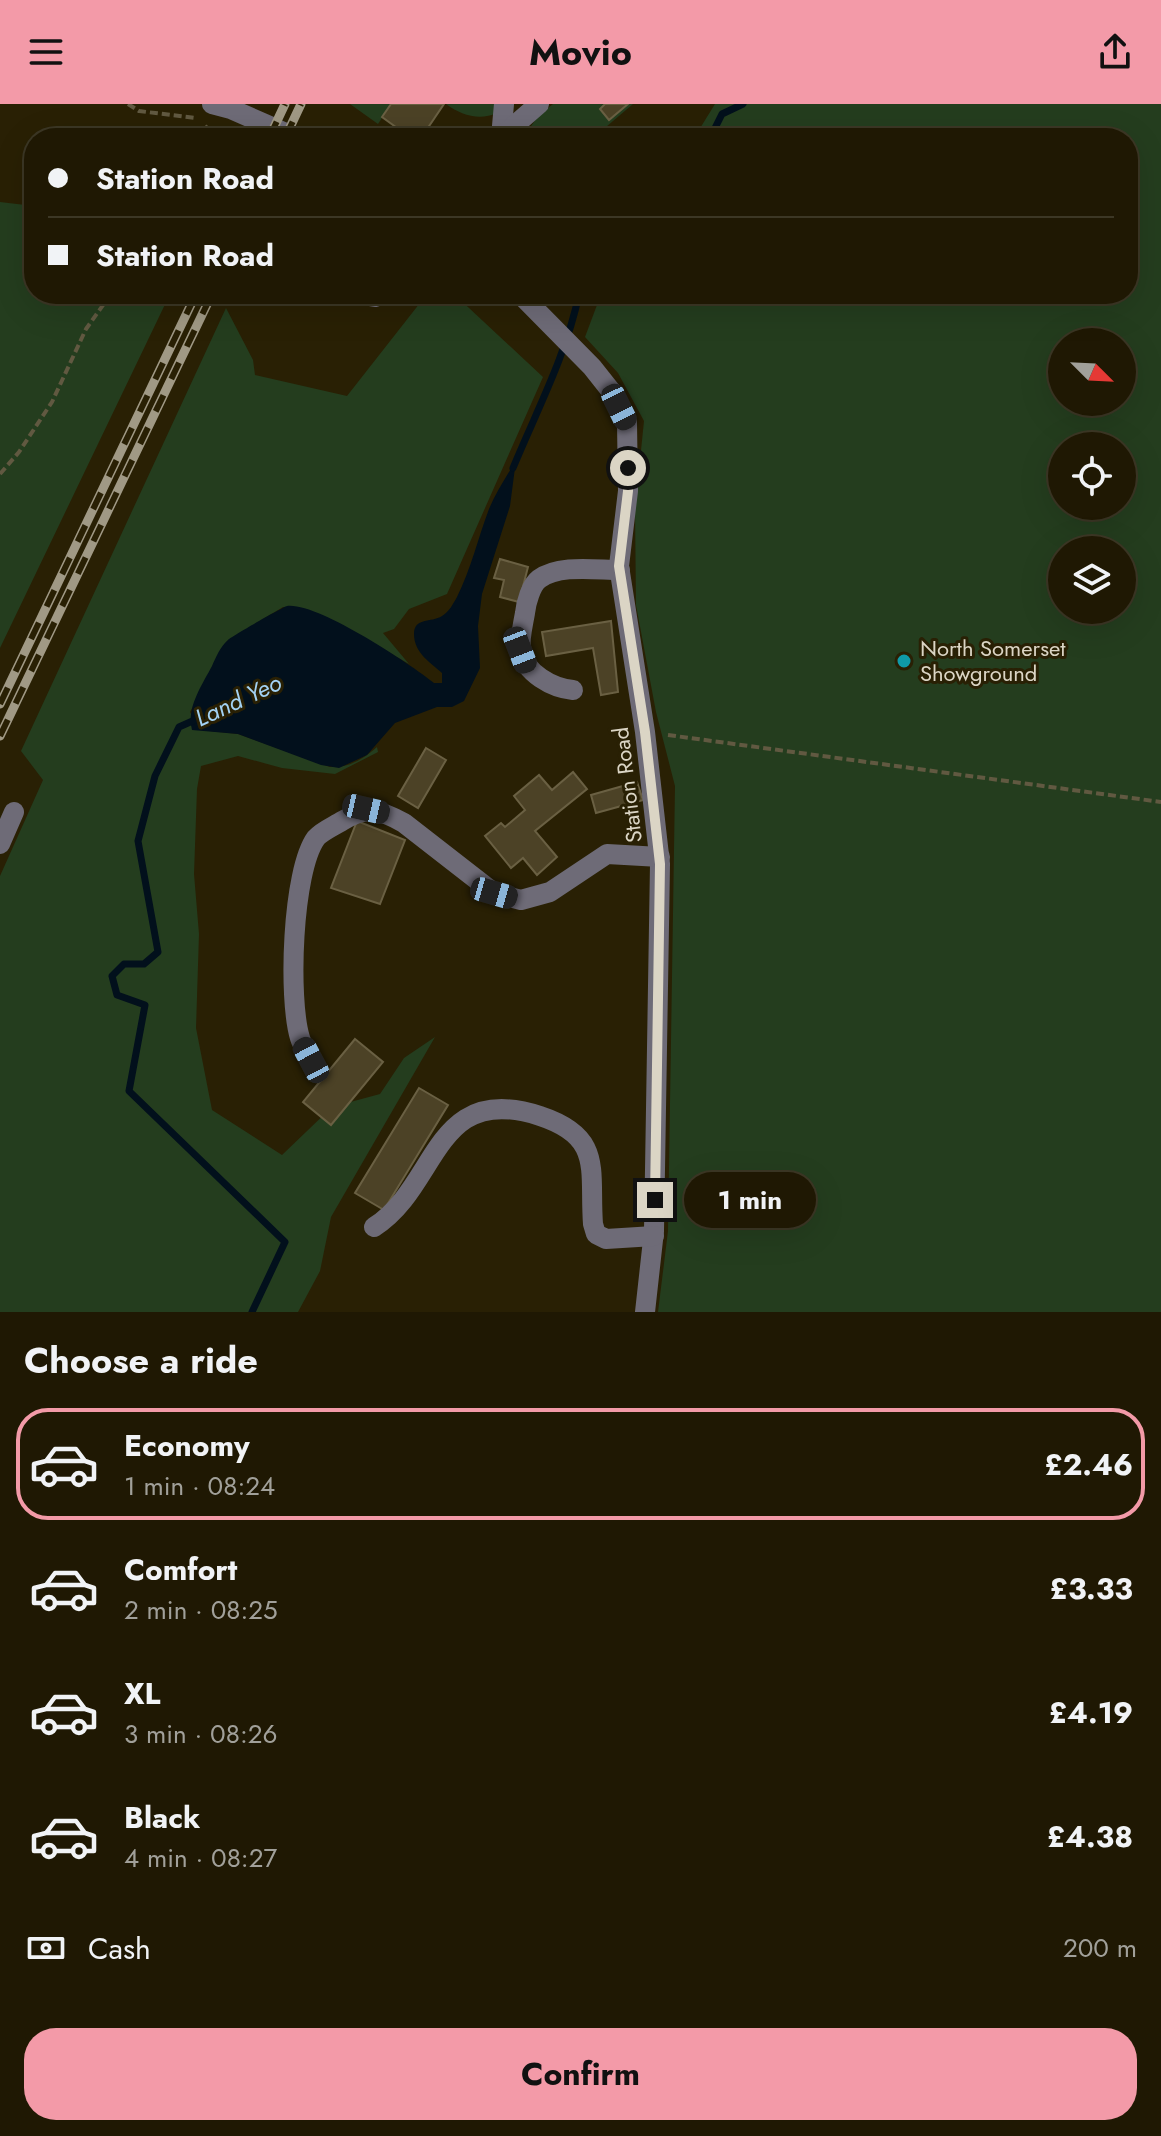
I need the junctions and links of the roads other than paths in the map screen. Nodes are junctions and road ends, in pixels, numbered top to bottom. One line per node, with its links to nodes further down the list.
1 (504, 104): 5 (street)
2 (539, 104): 6 (street)
3 (221, 106): 4 (street)
4 (273, 128)
5 (501, 128)
6 (511, 128)
7 (530, 304): 8 (street, Station Road)
8 (620, 570): 9 (street); 12 (street, Station Road)
9 (573, 690)
10 (14, 812): 11 (street)
11 (0, 844)
12 (660, 857): 13 (street); 15 (street, Station Road)
13 (311, 1060)
14 (374, 1227): 15 (street)
15 (654, 1236): 16 (street, Station Road)
16 (645, 1312)

